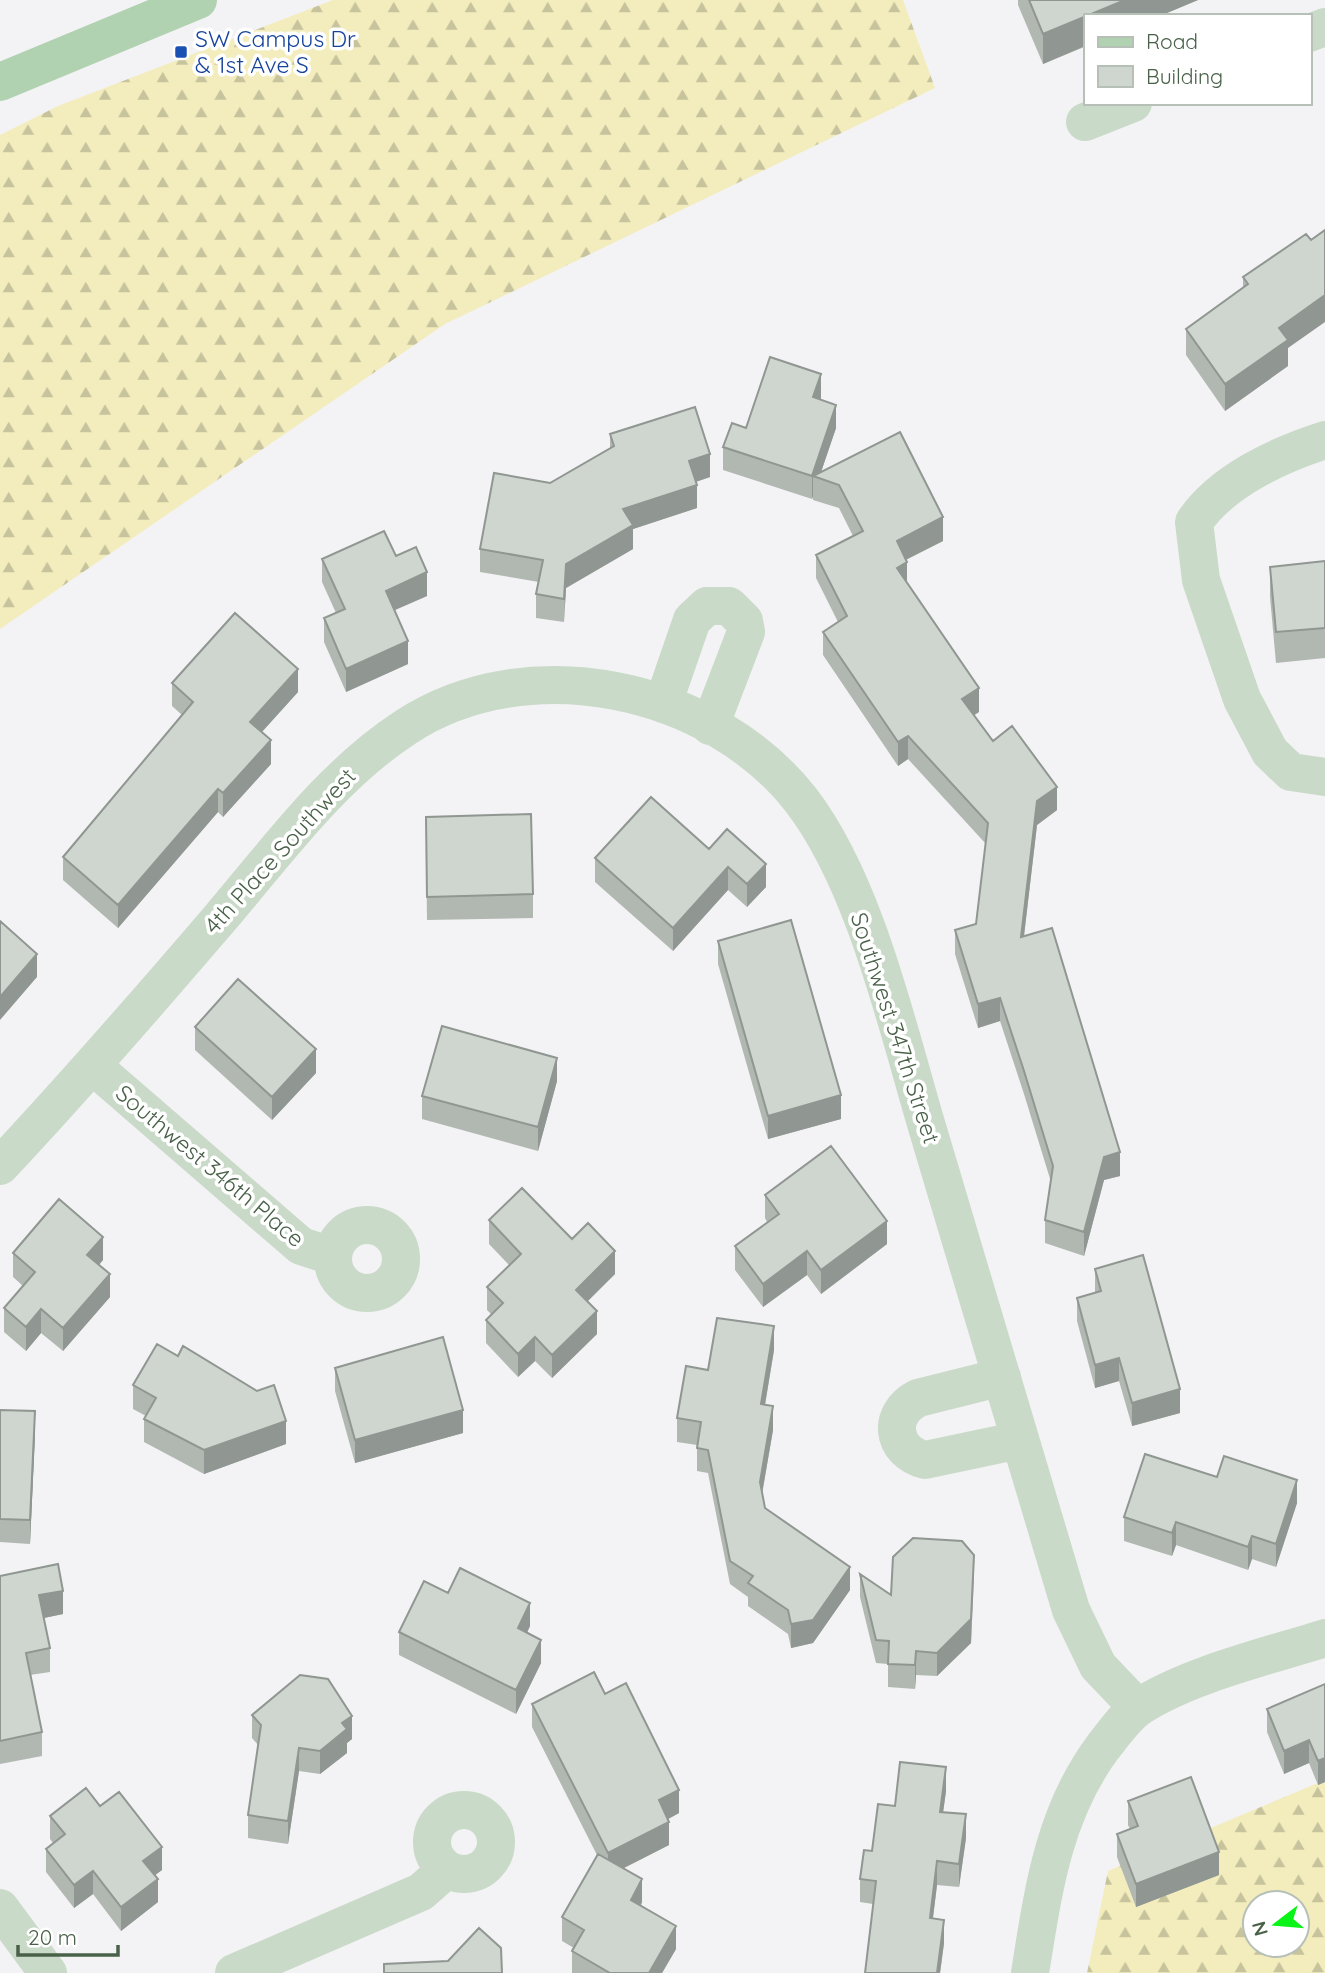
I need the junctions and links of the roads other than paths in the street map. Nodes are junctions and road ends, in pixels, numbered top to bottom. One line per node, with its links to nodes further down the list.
1 (198, 0): 2 (main road)
2 (0, 82)
3 (1128, 105): 4 (street)
4 (1085, 122)
5 (1325, 440): 7 (street)
6 (685, 713): 8 (street, 4th Place Southwest); 11 (street, Southwest 347th Street)
7 (1325, 777)
8 (93, 1066): 9 (street, 4th Place Southwest); 10 (street, Southwest 346th Place)
9 (0, 1166)
10 (332, 1256)
11 (1002, 1377): 12 (street, Southwest 347th Street); 12 (street)
12 (1020, 1440): 14 (street, Southwest 347th Street)
13 (1325, 1639): 14 (street)
14 (1139, 1708): 19 (street)
15 (447, 1869): 18 (street)
16 (0, 1908): 17 (street)
17 (48, 1973)
18 (234, 1973)
19 (1031, 1973)

